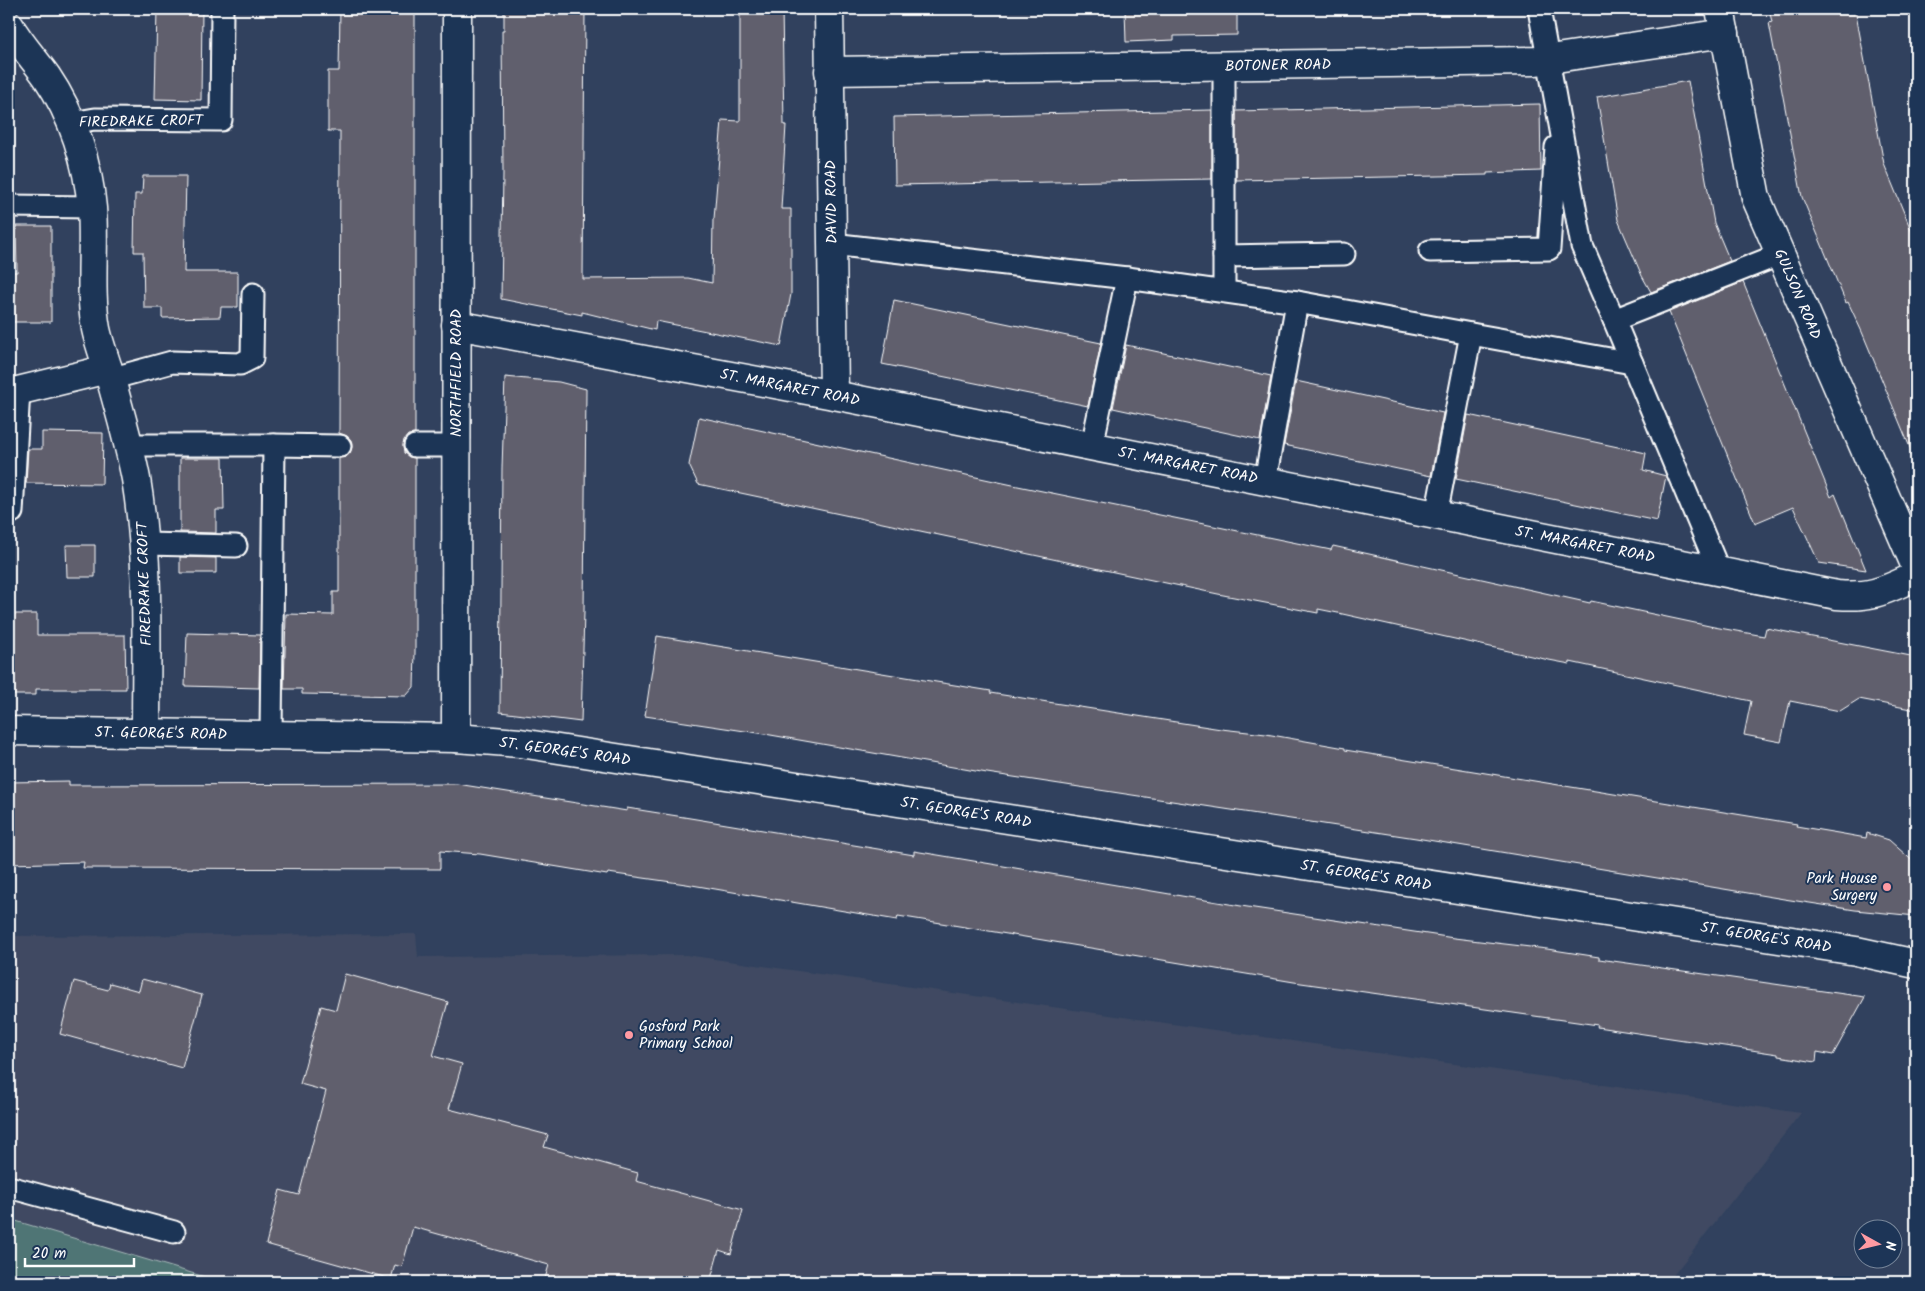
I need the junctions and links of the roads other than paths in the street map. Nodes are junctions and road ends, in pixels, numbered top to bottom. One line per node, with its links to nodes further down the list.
1 (222, 9): 11 (lane, FIREDRAKE CROFT)
2 (456, 9): 24 (street, NORTHFIELD ROAD)
3 (829, 9): 9 (street, DAVID ROAD)
4 (1539, 9): 7 (lane)
5 (1722, 21): 7 (street, BOTONER ROAD); 17 (street, GULSON ROAD)
6 (11, 33): 11 (street, FIREDRAKE CROFT)
7 (1548, 60): 8 (street, BOTONER ROAD); 10 (lane)
8 (1224, 65): 9 (street, BOTONER ROAD); 18 (lane)
9 (829, 71): 14 (street, DAVID ROAD)
10 (1558, 114): 15 (lane); 23 (lane)
11 (71, 123): 13 (street, FIREDRAKE CROFT)
12 (9, 206): 13 (lane)
13 (92, 207): 27 (street, FIREDRAKE CROFT)
14 (832, 244): 19 (lane); 29 (street, DAVID ROAD)
15 (1430, 252)
16 (1344, 254): 18 (lane)
17 (1781, 254): 23 (lane); 41 (street, GULSON ROAD)
18 (1224, 256): 20 (lane)
19 (1127, 278): 20 (lane); 35 (lane)
20 (1224, 291): 22 (lane)
21 (253, 294): 27 (lane)
22 (1297, 302): 25 (lane); 36 (lane)
23 (1614, 320): 26 (lane)
24 (456, 325): 29 (street, ST. MARGARET ROAD); 34 (street, NORTHFIELD ROAD)
25 (1471, 334): 26 (lane); 38 (lane)
26 (1632, 363): 42 (lane)
27 (109, 374): 28 (street); 31 (street, FIREDRAKE CROFT)
28 (14, 392): 37 (lane)
29 (834, 395): 35 (street, ST. MARGARET ROAD)
30 (274, 445): 31 (lane); 32 (lane); 46 (lane)
31 (128, 446): 39 (street, FIREDRAKE CROFT)
32 (340, 446)
33 (415, 446): 34 (lane)
34 (456, 446): 47 (street, NORTHFIELD ROAD)
35 (1092, 446): 36 (street, ST. MARGARET ROAD)
36 (1265, 481): 38 (street, ST. MARGARET ROAD)
37 (12, 512)
38 (1436, 515): 42 (street, ST. MARGARET ROAD)
39 (145, 544): 40 (lane); 45 (street, FIREDRAKE CROFT)
40 (236, 546)
41 (1916, 567)
42 (1718, 571): 43 (street, ST. MARGARET ROAD)
43 (1916, 576)
44 (9, 730): 45 (street, ST. GEORGE'S ROAD)
45 (146, 732): 46 (street, ST. GEORGE'S ROAD)
46 (271, 734): 47 (street, ST. GEORGE'S ROAD)
47 (456, 738): 48 (street, ST. GEORGE'S ROAD)
48 (1916, 964)
49 (9, 1187): 50 (lane)
50 (174, 1232)

